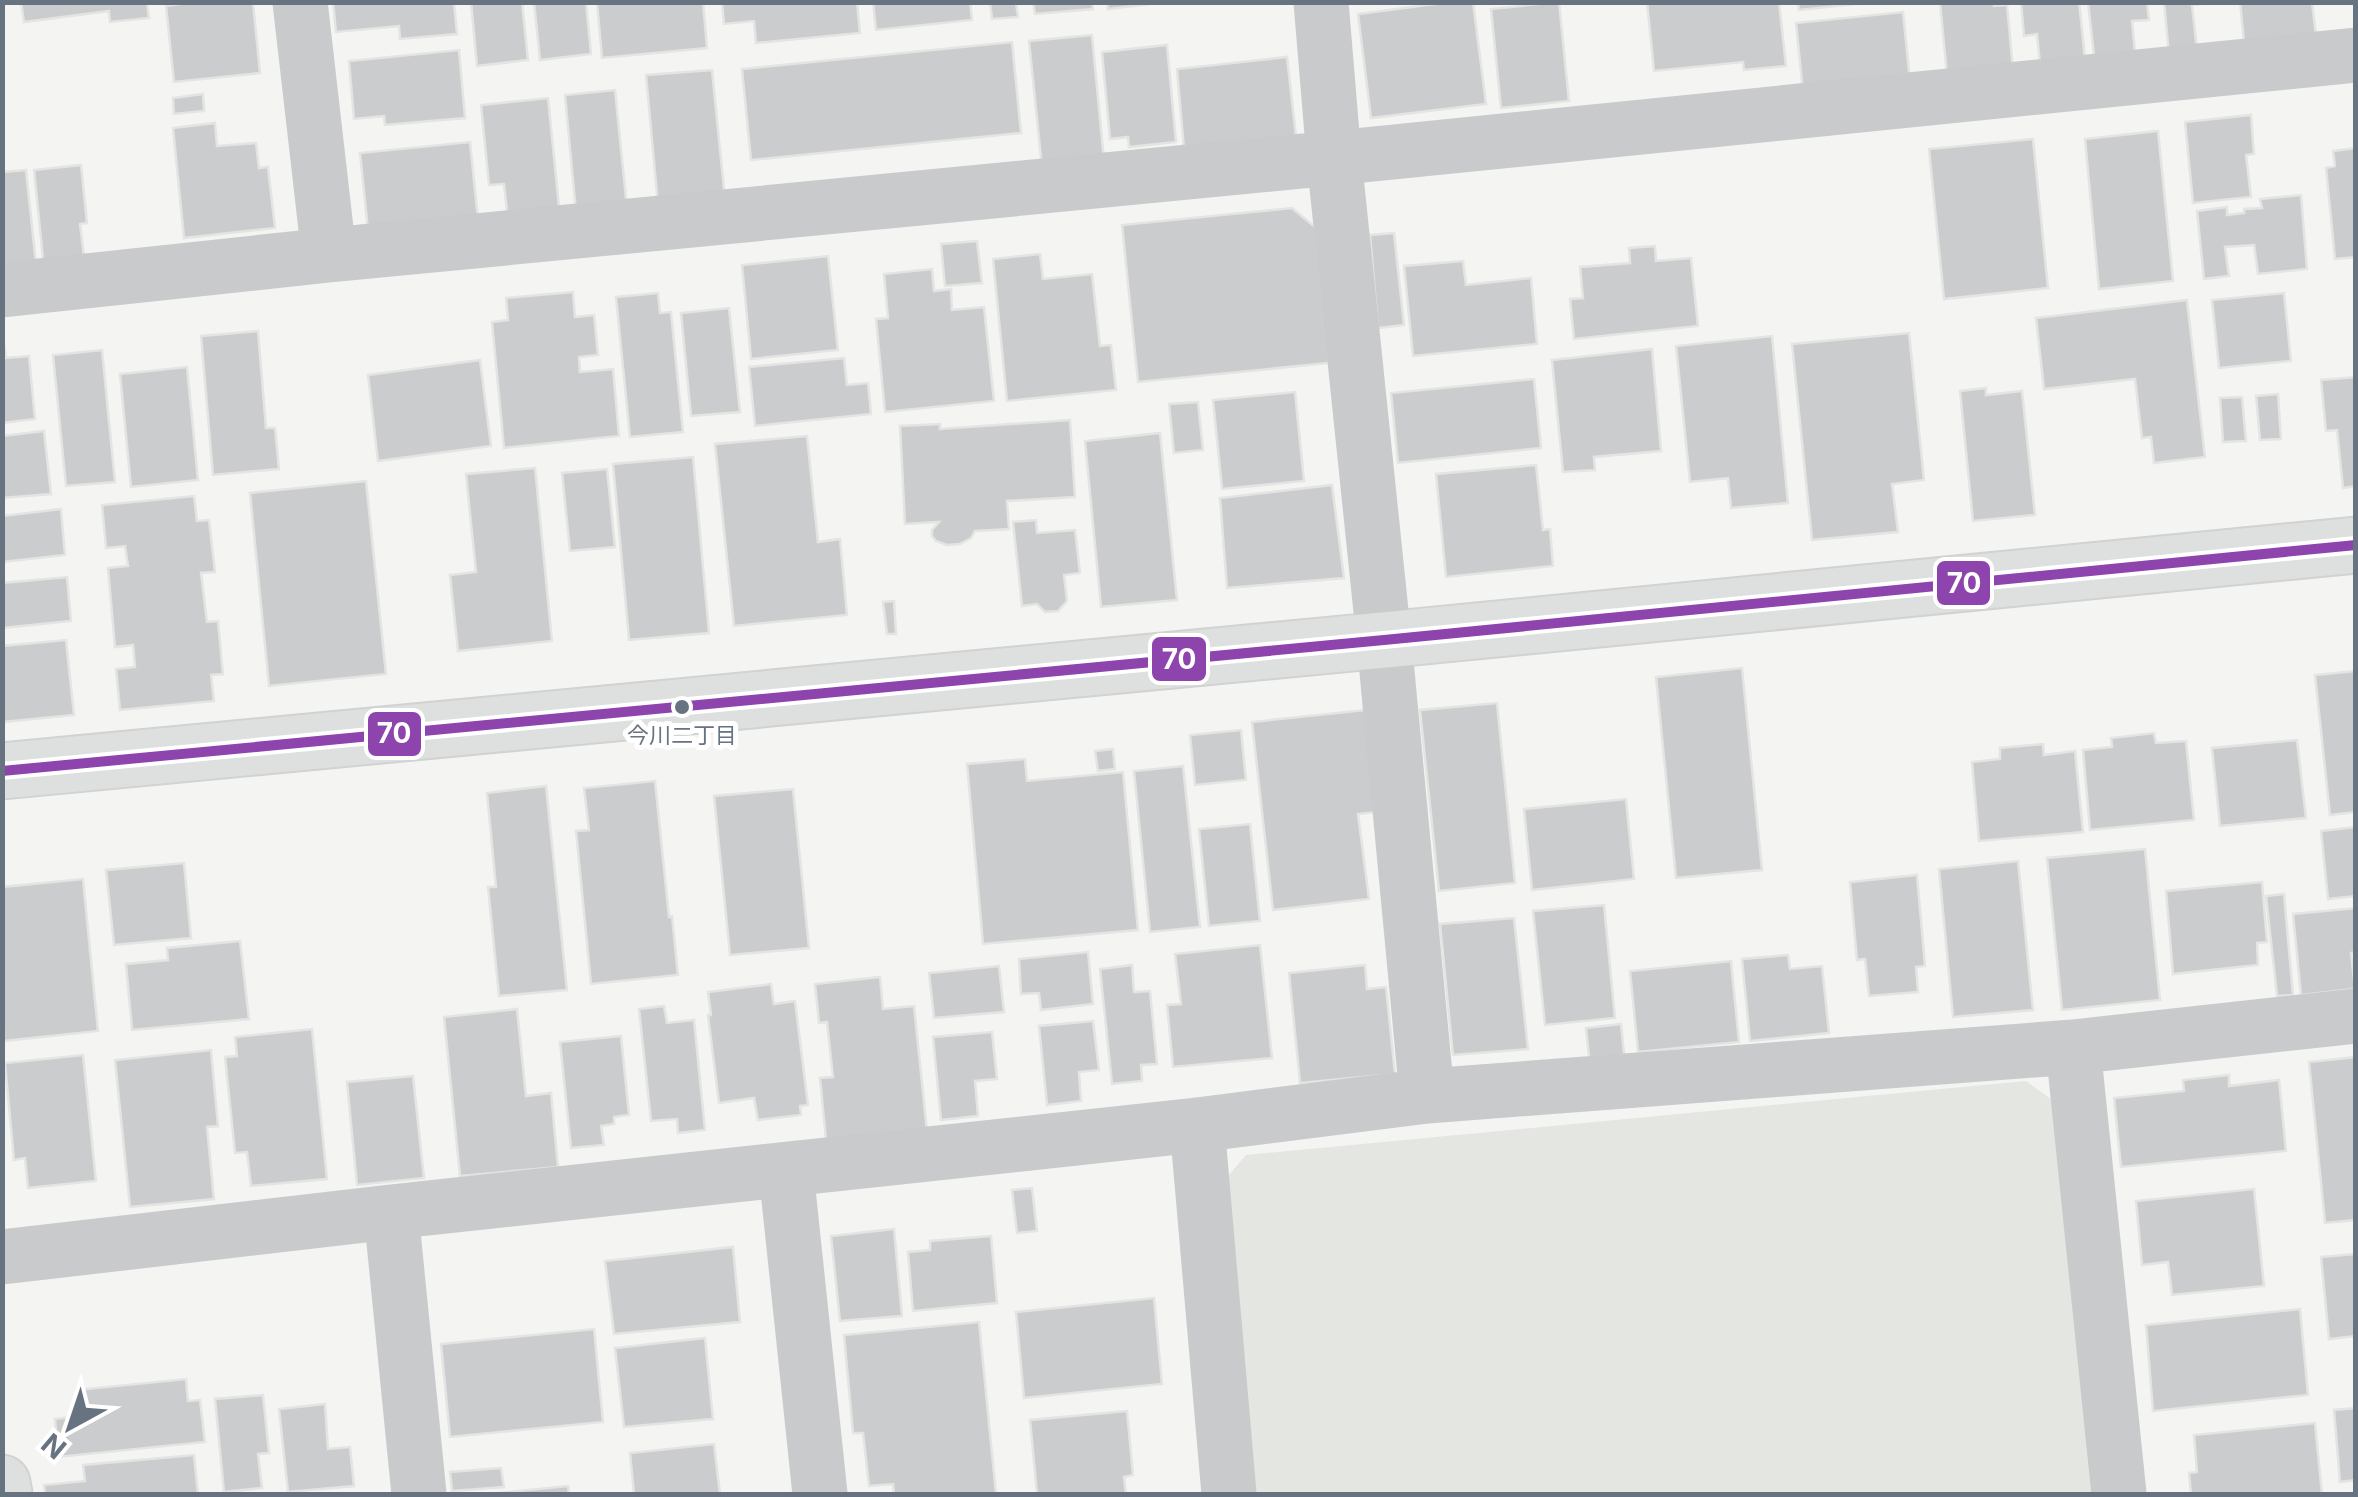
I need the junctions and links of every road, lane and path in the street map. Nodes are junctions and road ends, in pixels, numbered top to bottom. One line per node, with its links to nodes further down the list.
1 (300, 2): 5 (street)
2 (1321, 2): 4 (street)
3 (2356, 54): 4 (street)
4 (1334, 158): 5 (street); 8 (street)
5 (329, 255): 6 (street)
6 (2, 290)
7 (2356, 544): 8 (street)
8 (1384, 640): 9 (street); 12 (street)
9 (2, 771)
10 (2356, 1016): 11 (street)
11 (2072, 1046): 12 (street); 22 (street)
12 (1427, 1096): 13 (street)
13 (1196, 1125): 14 (street); 21 (street)
14 (786, 1170): 15 (street); 20 (street)
15 (391, 1212): 16 (street); 19 (street)
16 (2, 1257)
17 (2, 1483): 18 (street)
18 (4, 1494)
19 (419, 1494)
20 (820, 1494)
21 (1229, 1494)
22 (2119, 1494)

